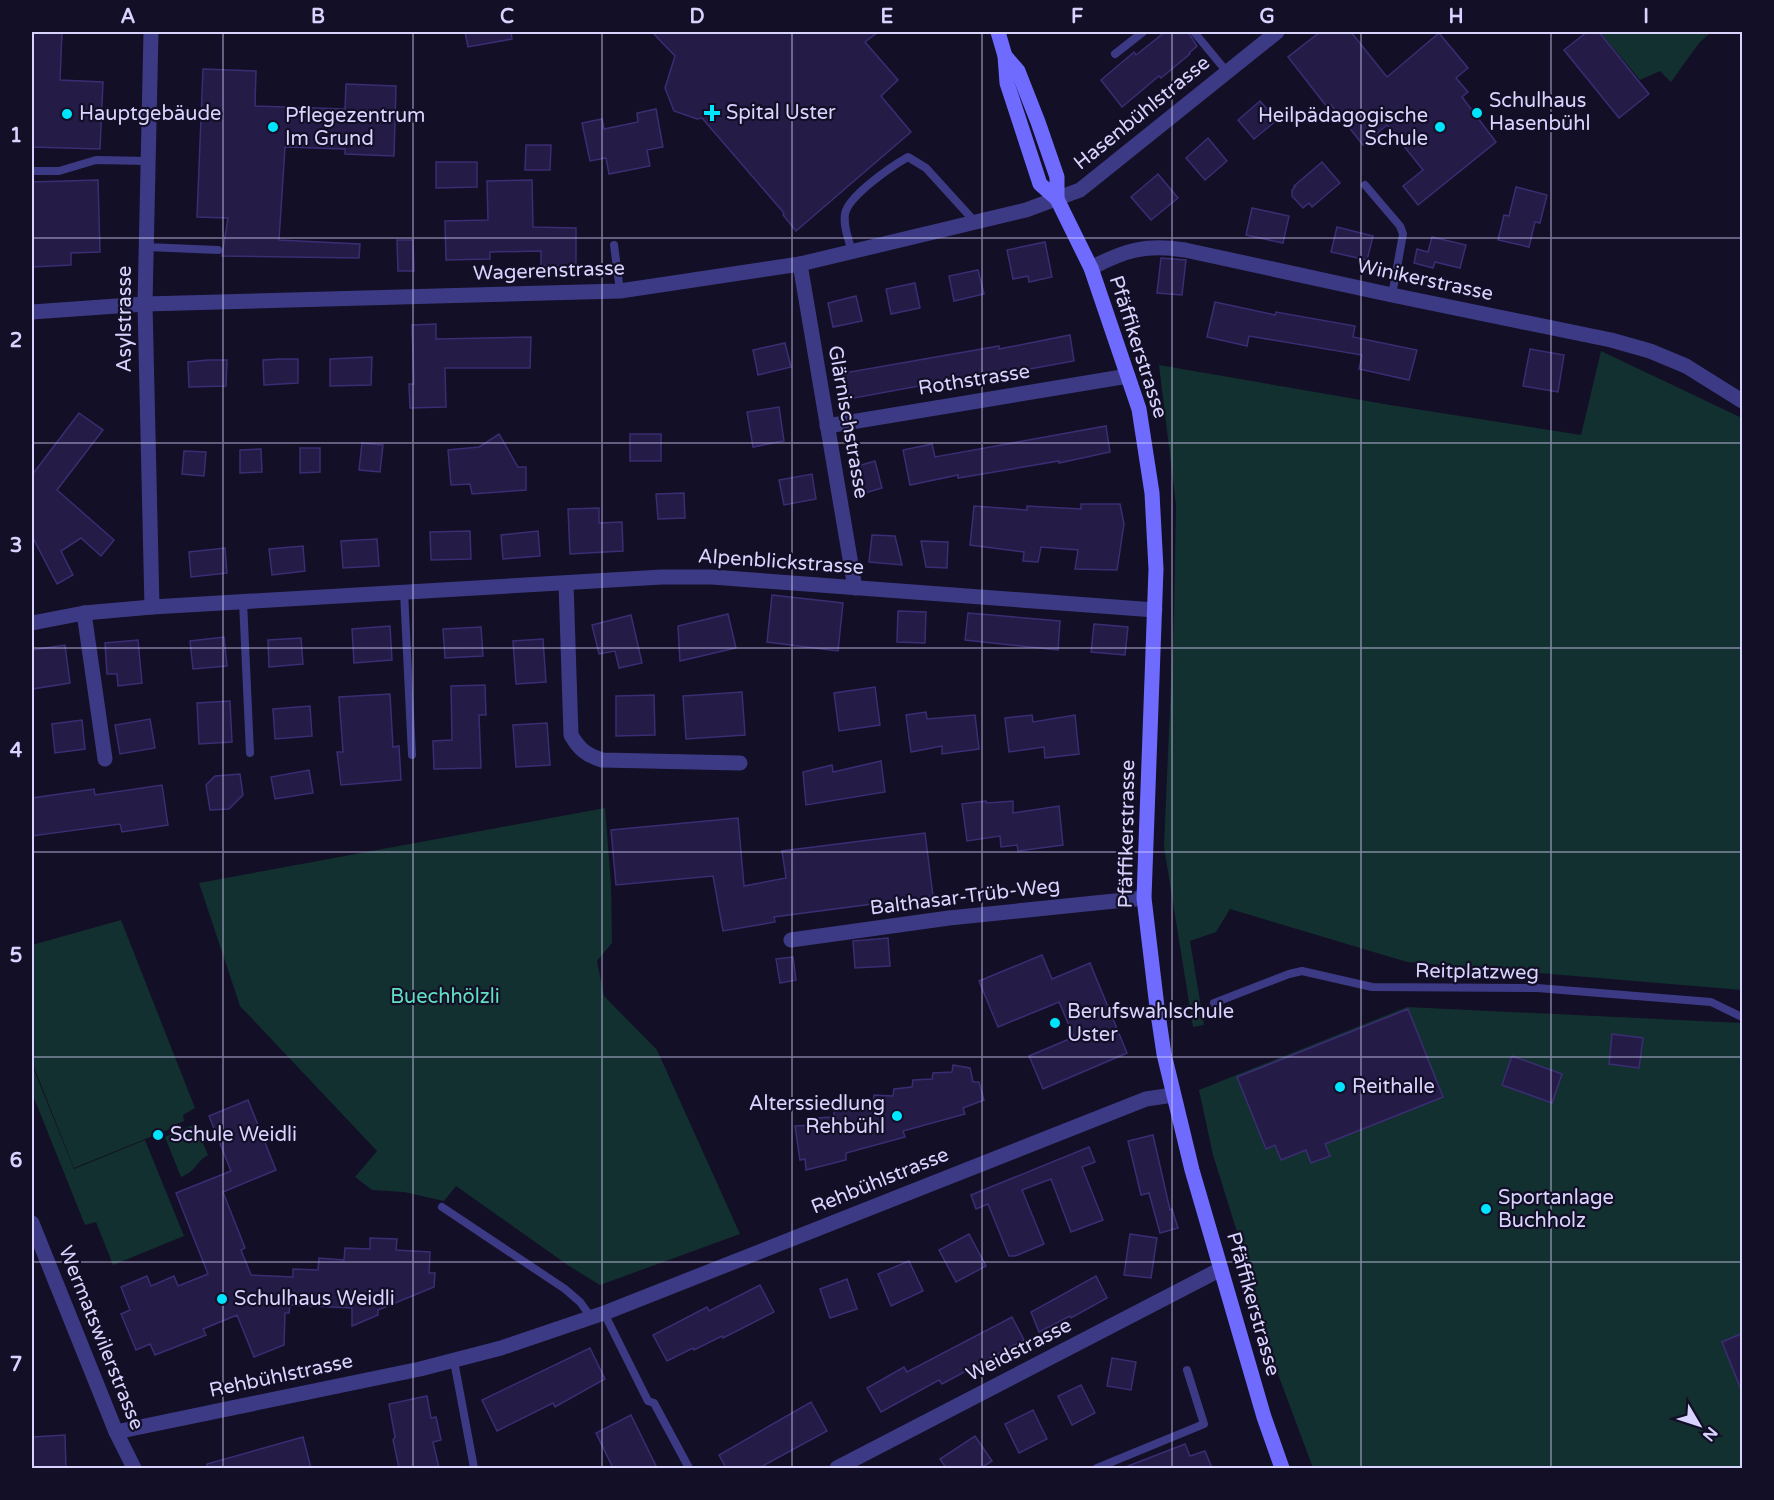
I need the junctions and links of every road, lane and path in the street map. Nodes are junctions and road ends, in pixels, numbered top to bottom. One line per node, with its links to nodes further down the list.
1 (150, 32): 8 (street, Asylstrasse)
2 (998, 32): 11 (main road, Pfäffikerstrasse)
3 (1143, 32): 6 (lane)
4 (1194, 32): 7 (lane)
5 (1277, 32): 7 (street, Hasenbühlstrasse)
6 (1115, 54)
7 (1227, 72): 11 (street, Hasenbühlstrasse)
8 (148, 161): 9 (lane); 14 (street, Asylstrasse)
9 (32, 171)
10 (1365, 185): 20 (lane)
11 (1058, 199): 12 (street, Wagerenstrasse); 18 (main road, Pfäffikerstrasse)
12 (977, 223): 16 (street, Wagerenstrasse); 16 (lane)
13 (614, 245): 19 (lane)
14 (146, 247): 15 (lane); 21 (street, Asylstrasse)
15 (218, 250)
16 (852, 252): 17 (street, Wagerenstrasse)
17 (800, 264): 19 (street, Wagerenstrasse); 25 (street, Glärnischstrasse)
18 (1091, 268): 20 (street, Winikerstrasse); 23 (main road, Pfäffikerstrasse)
19 (620, 291): 21 (street, Wagerenstrasse)
20 (1392, 295): 24 (street, Winikerstrasse)
21 (145, 304): 22 (street, Wagerenstrasse); 30 (street, Asylstrasse)
22 (32, 312)
23 (1128, 376): 25 (street, Rothstrasse); 31 (main road, Pfäffikerstrasse)
24 (1743, 401)
25 (827, 426): 27 (street, Glärnischstrasse)
26 (567, 583): 27 (street, Alpenblickstrasse); 28 (street, Alpenblickstrasse); 37 (street)
27 (855, 588): 31 (street, Alpenblickstrasse)
28 (404, 592): 29 (street, Alpenblickstrasse); 35 (lane)
29 (243, 601): 30 (street, Alpenblickstrasse); 34 (lane)
30 (152, 607): 32 (street, Alpenblickstrasse)
31 (1155, 610): 38 (main road, Pfäffikerstrasse)
32 (84, 613): 33 (street, Alpenblickstrasse); 36 (street)
33 (32, 622)
34 (250, 753)
35 (412, 755)
36 (105, 759)
37 (740, 764)
38 (1144, 898): 39 (street, Balthasar-Trüb-Weg); 42 (main road, Pfäffikerstrasse)
39 (791, 940)
40 (1214, 1003): 41 (lane, Reitplatzweg)
41 (1743, 1017)
42 (1173, 1095): 45 (main road, Pfäffikerstrasse); 46 (street, Rehbühlstrasse)
43 (442, 1207): 46 (lane)
44 (32, 1223): 49 (street, Wermatswilerstrasse)
45 (1221, 1269): 53 (street, Weidstrasse); 55 (main road, Pfäffikerstrasse)
46 (597, 1315): 47 (street, Rehbühlstrasse); 52 (lane)
47 (454, 1361): 49 (street, Rehbühlstrasse); 51 (lane)
48 (1187, 1370): 54 (lane)
49 (116, 1432): 50 (street, Wermatswilerstrasse)
50 (134, 1468)
51 (474, 1468)
52 (689, 1468)
53 (837, 1468)
54 (1096, 1468)
55 (1282, 1468)

